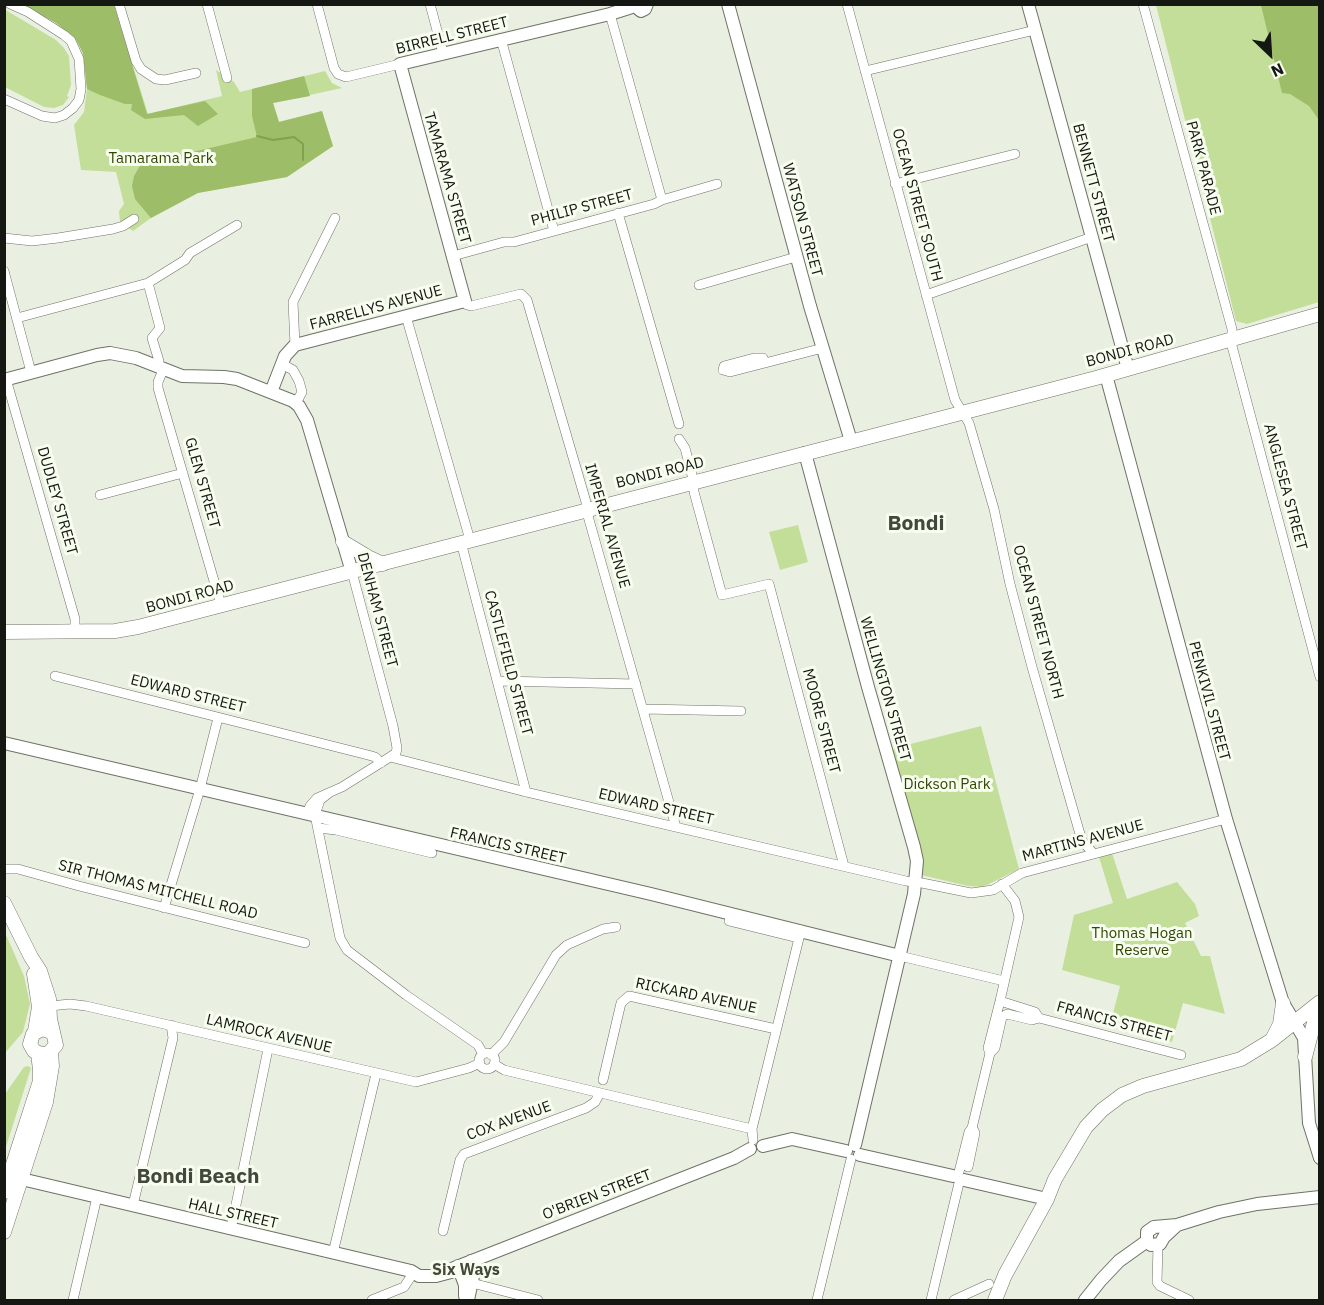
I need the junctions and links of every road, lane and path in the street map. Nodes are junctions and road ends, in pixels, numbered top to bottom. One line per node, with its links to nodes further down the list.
1 (10, 4): 19 (street)
2 (119, 4): 17 (street)
3 (207, 4): 18 (street)
4 (317, 4): 15 (street, BIRRELL STREET)
5 (430, 4): 14 (street)
6 (729, 4): 32 (street, WATSON STREET)
7 (847, 4): 16 (street, OCEAN STREET SOUTH)
8 (1028, 4): 12 (street, BENNETT STREET)
9 (1143, 4): 41 (street, PARK PARADE)
10 (639, 5): 11 (street, BIRRELL STREET)
11 (610, 14): 13 (street, BIRRELL STREET); 23 (street)
12 (1035, 30): 16 (street); 29 (street, BENNETT STREET)
13 (501, 39): 14 (street, BIRRELL STREET); 28 (street)
14 (443, 53): 15 (street, BIRRELL STREET)
15 (400, 64): 31 (street, TAMARAMA STREET)
16 (865, 71): 22 (street, OCEAN STREET SOUTH)
17 (196, 73)
18 (227, 78)
19 (4, 99)
20 (1015, 154): 22 (street)
21 (717, 184): 23 (street, PHILIP STREET)
22 (895, 184): 36 (street, OCEAN STREET SOUTH)
23 (662, 200): 24 (street, PHILIP STREET)
24 (618, 213): 28 (street, PHILIP STREET); 54 (street)
25 (335, 218): 42 (street)
26 (134, 219): 30 (street)
27 (237, 225): 34 (street)
28 (554, 231): 31 (street, PHILIP STREET)
29 (1092, 237): 36 (street); 47 (street, BENNETT STREET)
30 (4, 238)
31 (453, 256): 37 (street, TAMARAMA STREET)
32 (796, 257): 35 (street); 43 (street, WATSON STREET)
33 (4, 271): 40 (street)
34 (148, 283): 40 (street); 46 (street, GLEN STREET)
35 (699, 285)
36 (926, 295): 53 (street, OCEAN STREET SOUTH)
37 (465, 301): 39 (street, FARRELLYS AVENUE); 61 (street, IMPERIAL AVENUE)
38 (1320, 314): 41 (main road, BONDI ROAD)
39 (406, 316): 42 (street, FARRELLYS AVENUE); 62 (street, CASTLEFIELD STREET)
40 (17, 318): 48 (street)
41 (1232, 340): 47 (main road, BONDI ROAD); 70 (street, ANGLESEA STREET)
42 (296, 345): 45 (street)
43 (823, 348): 44 (street); 56 (street, WATSON STREET)
44 (765, 362)
45 (282, 364): 51 (street); 52 (street, DENHAM STREET)
46 (160, 368): 48 (street); 51 (street); 58 (street, GLEN STREET)
47 (1128, 369): 49 (main road, BONDI ROAD)
48 (31, 372): 50 (street)
49 (1106, 375): 53 (main road, BONDI ROAD); 82 (street, PENKIVIL STREET)
50 (5, 379): 68 (street, DUDLEY STREET)
51 (271, 392): 52 (street)
52 (296, 403): 63 (street, DENHAM STREET)
53 (962, 412): 56 (main road, BONDI ROAD); 85 (street, OCEAN STREET NORTH)
54 (679, 424)
55 (679, 439): 59 (street)
56 (851, 441): 57 (main road, BONDI ROAD)
57 (805, 453): 59 (main road, BONDI ROAD); 91 (street, WELLINGTON STREET)
58 (183, 473): 60 (street); 66 (street, GLEN STREET)
59 (693, 482): 61 (main road, BONDI ROAD); 89 (street, MOORE STREET)
60 (100, 495)
61 (587, 509): 62 (main road, BONDI ROAD); 72 (street, IMPERIAL AVENUE)
62 (466, 541): 64 (main road, BONDI ROAD); 71 (street, CASTLEFIELD STREET)
63 (343, 542): 64 (main road); 65 (street, DENHAM STREET)
64 (383, 564): 65 (main road, BONDI ROAD)
65 (352, 572): 66 (main road, BONDI ROAD); 77 (street, DENHAM STREET)
66 (221, 605): 68 (main road, BONDI ROAD)
67 (4, 632): 68 (main road, BONDI ROAD)
68 (75, 632)
69 (55, 676): 75 (street, EDWARD STREET)
70 (1320, 677)
71 (498, 681): 72 (street); 80 (street, CASTLEFIELD STREET)
72 (636, 684): 73 (street, IMPERIAL AVENUE)
73 (643, 709): 74 (street); 83 (street, IMPERIAL AVENUE)
74 (741, 711)
75 (218, 718): 78 (street, EDWARD STREET); 79 (street)
76 (4, 744): 79 (street, FRANCIS STREET)
77 (390, 757): 78 (street); 80 (street, EDWARD STREET)
78 (381, 763): 81 (street)
79 (200, 789): 81 (street, FRANCIS STREET); 94 (street)
80 (526, 792): 83 (street, EDWARD STREET)
81 (311, 814): 84 (street); 97 (street, FRANCIS STREET)
82 (1226, 819): 87 (street, MARTINS AVENUE); 103 (street, PENKIVIL STREET)
83 (676, 827): 89 (street, EDWARD STREET)
84 (318, 828): 86 (street, FRANCIS STREET); 118 (street)
85 (1082, 841): 87 (street, OCEAN STREET NORTH); 88 (street)
86 (432, 852)
87 (1094, 854): 88 (street, MARTINS AVENUE)
88 (1077, 858): 92 (street, MARTINS AVENUE)
89 (844, 866): 91 (street, EDWARD STREET)
90 (4, 869): 94 (street, SIR THOMAS MITCHELL ROAD)
91 (916, 882): 92 (street, MARTINS AVENUE); 99 (street, WELLINGTON STREET)
92 (1002, 884): 101 (street)
93 (4, 903): 100 (main road)
94 (164, 908): 98 (street, SIR THOMAS MITCHELL ROAD)
95 (729, 921): 97 (street, FRANCIS STREET)
96 (616, 927): 118 (street)
97 (800, 934): 99 (street, FRANCIS STREET); 109 (street)
98 (305, 943)
99 (900, 956): 101 (street, FRANCIS STREET); 123 (street, WELLINGTON STREET)
100 (31, 957): 104 (main road); 110 (main road)
101 (1004, 981): 102 (street)
102 (1000, 1001): 106 (street, FRANCIS STREET); 115 (street)
103 (1283, 1003): 108 (street, PENKIVIL STREET); 112 (main road)
104 (50, 1006): 107 (street, LAMROCK AVENUE); 111 (main road)
105 (1318, 1010): 108 (main road); 117 (main road)
106 (1039, 1018): 115 (street, FRANCIS STREET); 116 (street, FRANCIS STREET)
107 (171, 1025): 113 (street, LAMROCK AVENUE); 131 (street)
108 (1297, 1026): 112 (main road); 117 (street, PENKIVIL STREET); 130 (main road)
109 (776, 1029): 120 (street, RICKARD AVENUE); 122 (street)
110 (35, 1031): 111 (main road); 114 (main road)
111 (52, 1032): 114 (main road)
112 (1272, 1040): 130 (main road)
113 (268, 1049): 119 (street, LAMROCK AVENUE); 132 (street)
114 (44, 1053): 126 (main road)
115 (990, 1053): 125 (street)
116 (1181, 1055)
117 (1305, 1057): 124 (street, PENKIVIL STREET)
118 (487, 1059): 119 (street, LAMROCK AVENUE); 121 (street)
119 (376, 1074): 136 (street)
120 (603, 1080)
121 (600, 1093): 122 (street); 133 (street, COX AVENUE)
122 (754, 1141): 123 (street, O'BRIEN STREET); 137 (street, O'BRIEN STREET)
123 (853, 1152): 125 (street, O'BRIEN STREET); 147 (street, WELLINGTON STREET)
124 (1320, 1158)
125 (961, 1176): 130 (street, O'BRIEN STREET); 148 (street)
126 (15, 1178): 127 (main road); 128 (street, HALL STREET); 134 (main road)
127 (4, 1192)
128 (98, 1197): 131 (street, HALL STREET); 142 (street)
129 (1320, 1197): 135 (street)
130 (1047, 1199): 150 (main road)
131 (133, 1205): 132 (street, HALL STREET)
132 (231, 1228): 136 (street, HALL STREET)
133 (443, 1231)
134 (4, 1232)
135 (1157, 1238): 151 (street); 152 (street)
136 (333, 1252): 139 (street, HALL STREET)
137 (471, 1261): 138 (street, O'BRIEN STREET); 140 (street)
138 (456, 1267): 139 (street, O'BRIEN STREET); 144 (street)
139 (412, 1271): 143 (street)
140 (472, 1283): 145 (street); 146 (street)
141 (989, 1284): 149 (street)
142 (73, 1300)
143 (372, 1300)
144 (464, 1300)
145 (468, 1300)
146 (538, 1300)
147 (817, 1300)
148 (931, 1300)
149 (954, 1300)
150 (995, 1300)
151 (1085, 1300)
152 (1189, 1300)

